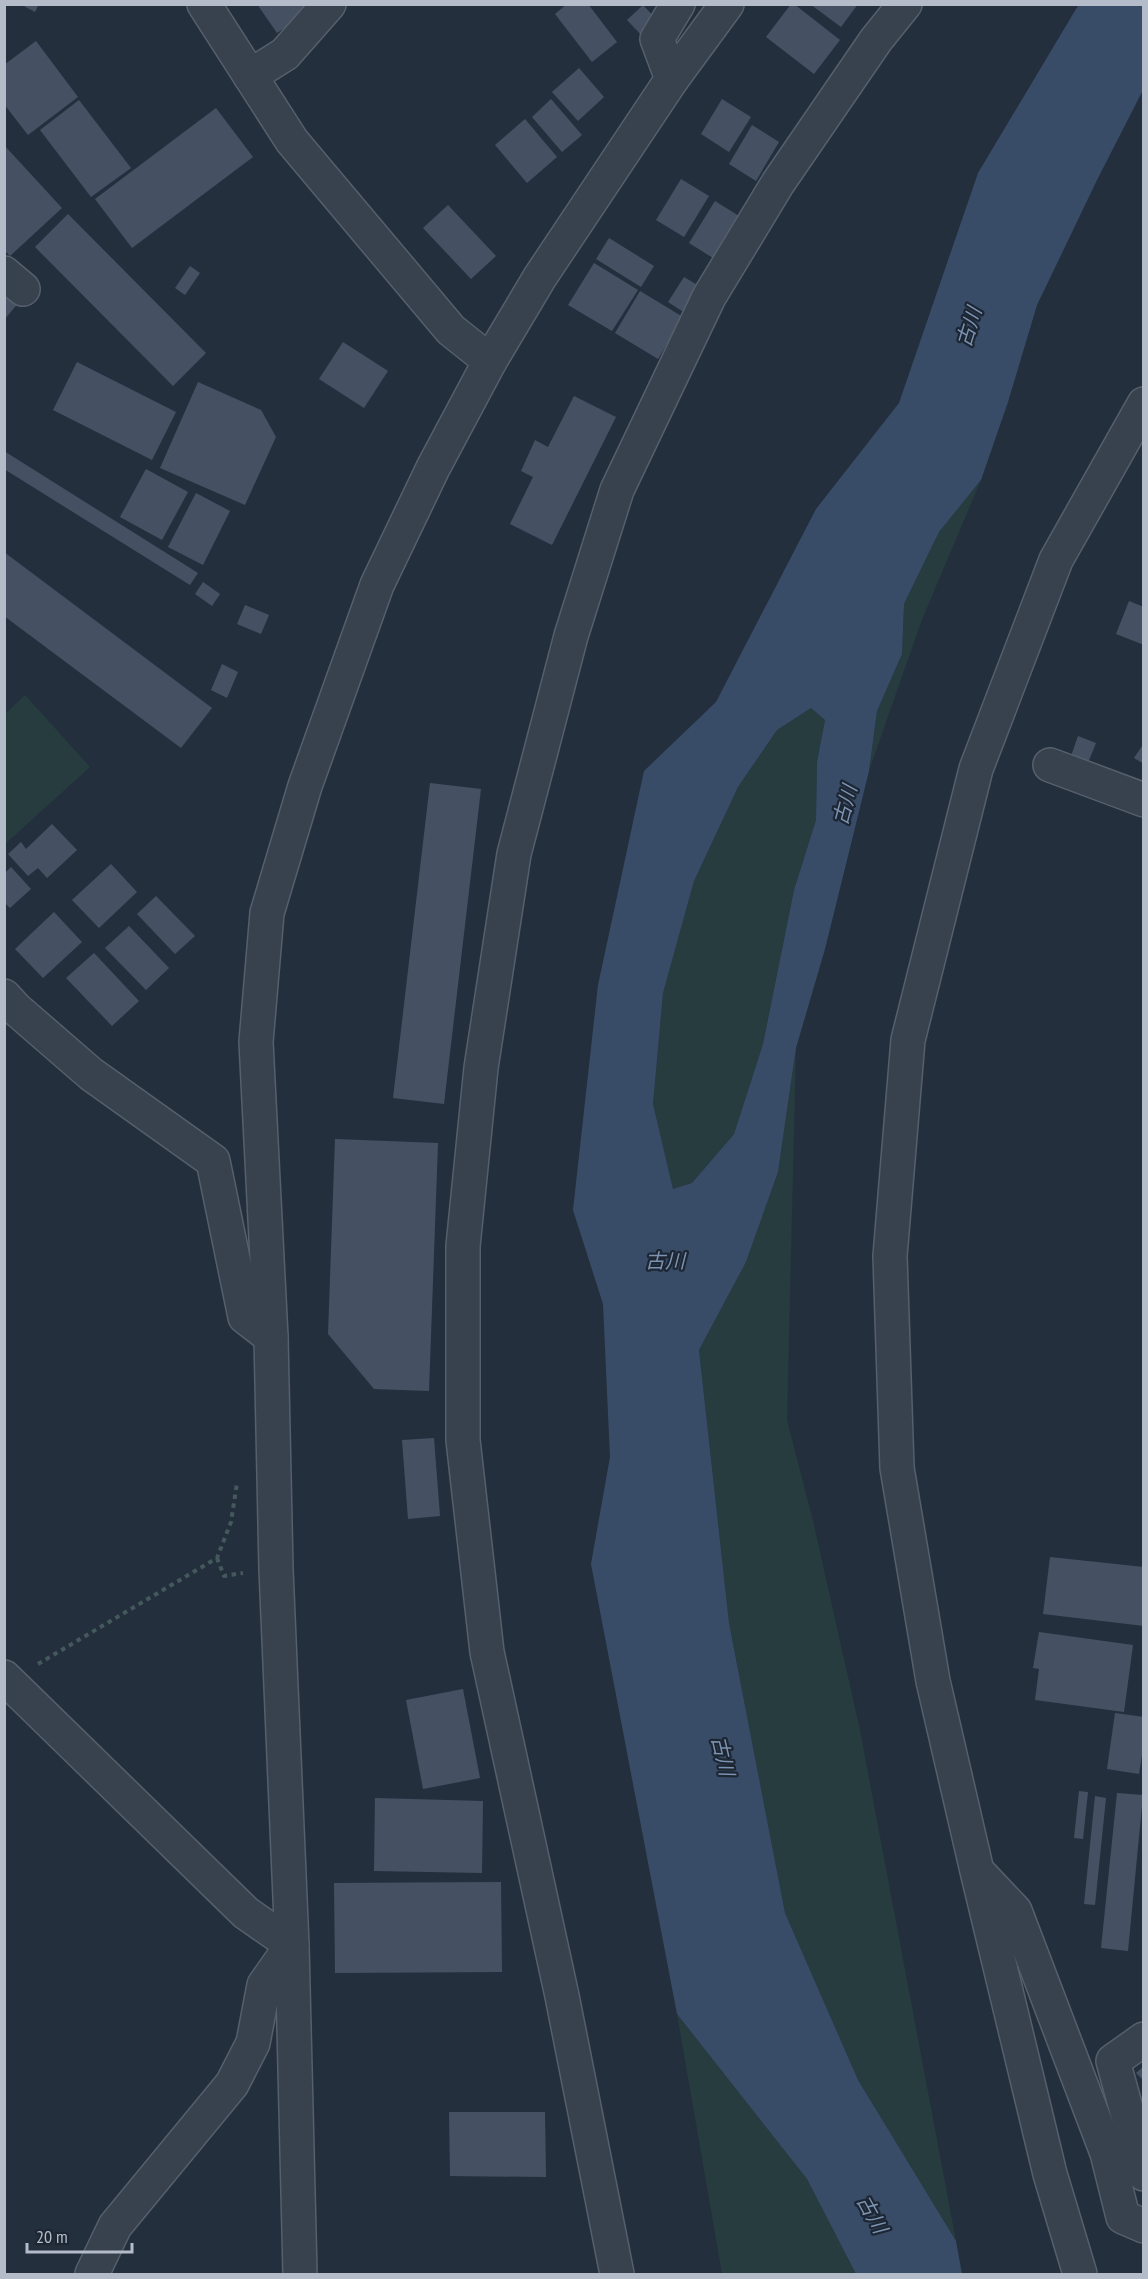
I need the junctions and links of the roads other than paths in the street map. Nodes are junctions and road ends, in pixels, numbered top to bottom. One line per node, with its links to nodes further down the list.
1 (204, 4): 6 (street)
2 (329, 4): 6 (street)
3 (678, 4): 7 (street)
4 (727, 4): 7 (street)
5 (905, 4): 22 (street)
6 (250, 76): 8 (street)
7 (672, 79): 8 (street)
8 (490, 362): 13 (street)
9 (1143, 404): 15 (street)
10 (1050, 765): 11 (street)
11 (1143, 800)
12 (4, 996): 13 (street)
13 (271, 1337): 16 (street)
14 (6, 1681): 16 (street)
15 (977, 1870): 19 (street); 23 (street)
16 (292, 1945): 20 (street); 21 (street)
17 (1143, 2039): 18 (street)
18 (1143, 2174)
19 (1143, 2226)
20 (92, 2274)
21 (300, 2274)
22 (617, 2274)
23 (1080, 2274)

